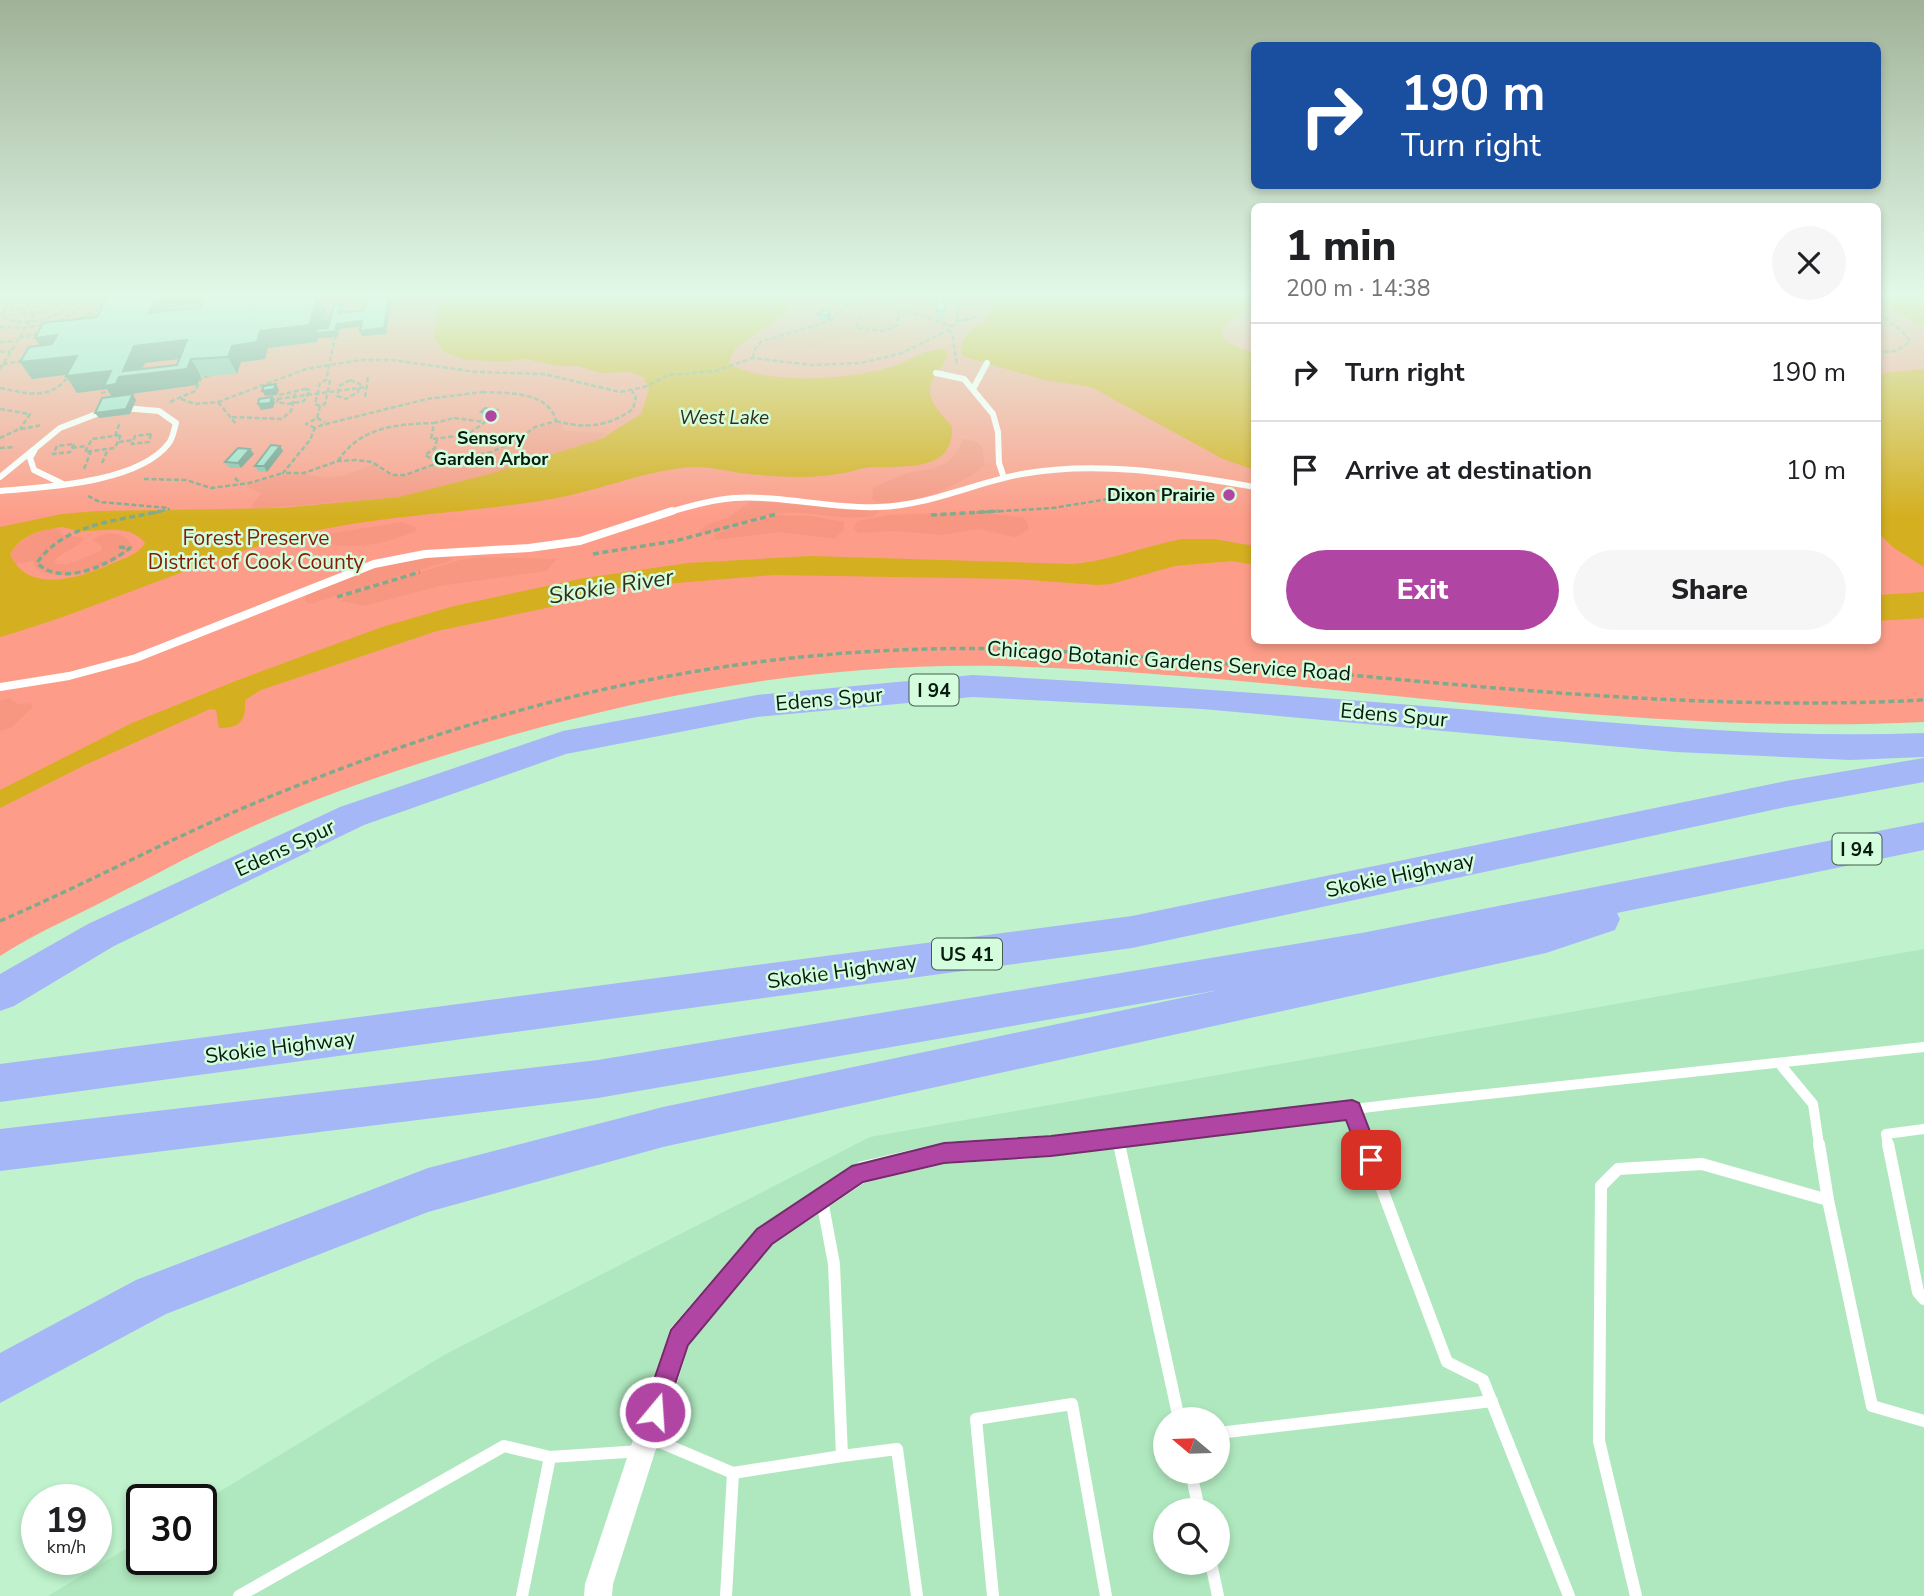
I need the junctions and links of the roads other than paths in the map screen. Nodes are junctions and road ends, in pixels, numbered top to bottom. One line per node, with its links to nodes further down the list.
1 (984, 368): 3 (lane)
2 (936, 373): 3 (lane)
3 (973, 389): 6 (lane)
4 (36, 447): 5 (lane); 7 (lane); 7 (lane)
5 (0, 477)
6 (1004, 478): 8 (lane); 10 (lane)
7 (64, 484): 9 (lane)
8 (1251, 486)
9 (0, 491)
10 (0, 687)
11 (1924, 745): 15 (highway, Edens Spur / I 94)
12 (1924, 771): 18 (highway, Skokie Highway / US 41)
13 (1924, 836): 14 (highway, I 94)
14 (1789, 862): 23 (highway); 27 (highway, I 94)
15 (0, 994)
16 (1924, 1047): 17 (lane)
17 (1779, 1063): 19 (lane); 25 (lane)
18 (0, 1083)
19 (1352, 1110): 21 (lane); 28 (lane)
20 (1924, 1129): 26 (lane)
21 (1118, 1138): 22 (lane); 29 (lane)
22 (1051, 1146): 24 (street)
23 (0, 1150)
24 (822, 1198): 32 (street); 34 (lane)
25 (1828, 1200): 30 (lane); 46 (lane)
26 (1924, 1299)
27 (0, 1379)
28 (1492, 1401): 31 (lane); 45 (lane)
29 (1176, 1407)
30 (1924, 1421)
31 (1230, 1432)
32 (645, 1443): 33 (lane); 35 (lane); 39 (street)
33 (550, 1457): 37 (lane); 38 (lane)
34 (842, 1457): 35 (lane); 41 (lane)
35 (733, 1473): 40 (lane)
36 (1214, 1575): 44 (lane)
37 (239, 1596)
38 (522, 1596)
39 (598, 1596)
40 (726, 1596)
41 (917, 1596)
42 (993, 1596): 43 (lane)
43 (1106, 1596)
44 (1218, 1596)
45 (1569, 1596)
46 (1636, 1596)

